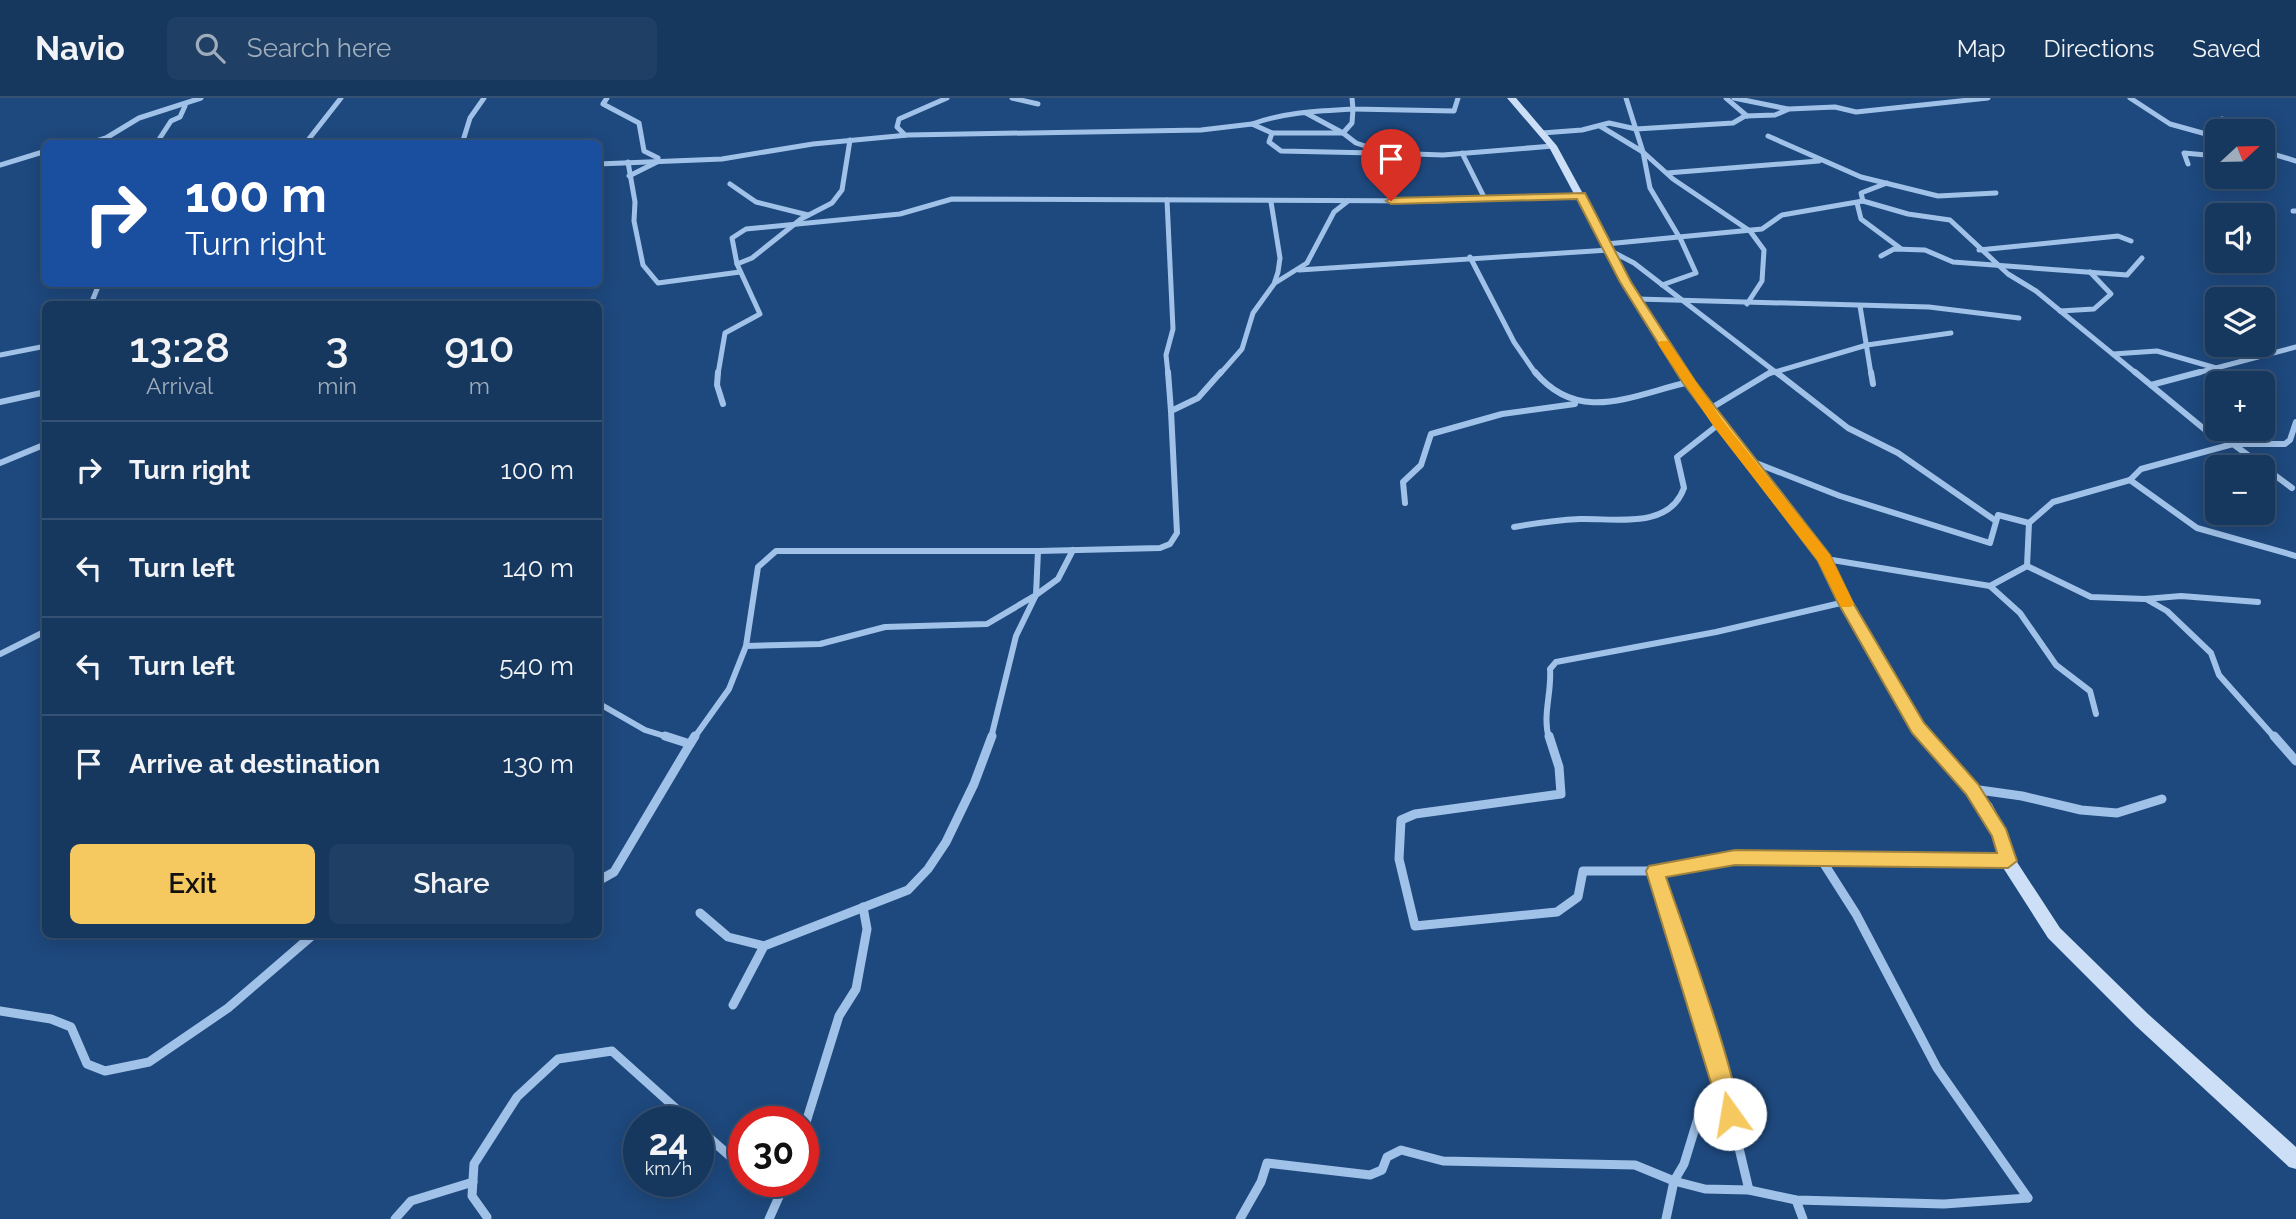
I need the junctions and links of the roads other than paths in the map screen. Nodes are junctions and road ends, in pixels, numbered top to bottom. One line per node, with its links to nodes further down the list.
1 (201, 98): 16 (street)
2 (341, 98): 32 (street)
3 (484, 98): 33 (street)
4 (607, 98): 44 (street)
5 (947, 98): 28 (street)
6 (1012, 98): 15 (street)
7 (1352, 98): 17 (street)
8 (1458, 98): 17 (street)
9 (1511, 98): 27 (street)
10 (1626, 98): 22 (street)
11 (1726, 98): 20 (street)
12 (1734, 98): 18 (street)
13 (1988, 98): 18 (street)
14 (2130, 98): 24 (street)
15 (1038, 104)
16 (184, 106): 30 (street); 31 (street)
17 (1353, 109): 19 (street); 26 (street)
18 (1788, 109): 20 (street)
19 (1306, 113): 21 (street); 26 (street)
20 (1747, 116): 22 (street)
21 (1252, 124): 25 (street); 28 (street)
22 (1635, 126): 23 (street); 38 (street)
23 (1600, 127): 27 (street); 38 (street)
24 (2205, 132)
25 (1272, 133): 26 (street); 39 (street)
26 (1343, 133): 35 (street)
27 (1542, 133): 36 (street)
28 (906, 135): 34 (street)
29 (1768, 136): 45 (street)
30 (105, 140)
31 (159, 140)
32 (308, 140)
33 (463, 140)
34 (850, 140): 44 (street); 64 (street)
35 (1356, 144): 39 (street); 40 (street)
36 (1553, 146): 41 (street); 58 (street)
37 (42, 152): 50 (street)
38 (1643, 152): 51 (street); 67 (street)
39 (1339, 153): 40 (street)
40 (1386, 153): 41 (street)
41 (1462, 153): 60 (street)
42 (2275, 154): 46 (street)
43 (2205, 155): 49 (street)
44 (664, 159): 47 (street); 53 (street)
45 (1820, 161): 51 (street); 52 (street)
46 (2296, 161)
47 (628, 162): 48 (street); 53 (street)
48 (602, 164)
49 (2188, 164)
50 (0, 165)
51 (1667, 173): 66 (street)
52 (1857, 175): 54 (street); 56 (street)
53 (629, 176): 78 (street)
54 (1887, 183): 56 (street); 57 (street)
55 (730, 184): 64 (street)
56 (1861, 193): 63 (street)
57 (1996, 193)
58 (1581, 195): 60 (street); 69 (street)
59 (1167, 200): 62 (street); 65 (street); 104 (street)
60 (1485, 200): 61 (street)
61 (1349, 201): 62 (street); 77 (street)
62 (1271, 202): 80 (street)
63 (1860, 202): 66 (street); 70 (street); 71 (street)
64 (808, 215): 65 (street)
65 (795, 223): 75 (street); 75 (street)
66 (1749, 232): 67 (street); 84 (street)
67 (1680, 239): 69 (street); 81 (street)
68 (2131, 241): 71 (street)
69 (1607, 247): 73 (street); 81 (street); 82 (street)
70 (1901, 249): 72 (street); 76 (street)
71 (1979, 250): 76 (street)
72 (1881, 256)
73 (1470, 257): 77 (street); 101 (street)
74 (2142, 258): 79 (street)
75 (737, 264): 78 (street)
76 (1996, 264): 79 (street); 86 (street)
77 (1299, 270): 80 (street)
78 (740, 272): 102 (street)
79 (2089, 272): 86 (street)
80 (1274, 284): 104 (street)
81 (1662, 285): 83 (street)
82 (1637, 299): 83 (street); 96 (street)
83 (1682, 301): 84 (street); 95 (street)
84 (1747, 304): 85 (street)
85 (1860, 306): 87 (street); 89 (street)
86 (2060, 311): 92 (street)
87 (2019, 318)
88 (1951, 334): 89 (street)
89 (1867, 345): 95 (street); 97 (street)
90 (42, 347): 93 (street)
91 (2296, 347): 94 (street)
92 (2113, 354): 94 (street); 98 (street)
93 (0, 355)
94 (2217, 368): 98 (street)
95 (1773, 371): 103 (street); 114 (street)
96 (1689, 383): 101 (street); 103 (street)
97 (1873, 384)
98 (2151, 385): 107 (street)
99 (42, 392): 100 (street)
100 (0, 402)
101 (1579, 403): 113 (street)
102 (723, 404)
103 (1708, 410): 105 (street)
104 (1171, 411): 117 (street)
105 (1718, 424): 109 (street); 116 (street)
106 (2295, 427): 107 (street)
107 (2234, 444): 111 (street); 112 (street)
108 (42, 446): 110 (street)
109 (1747, 460): 114 (street); 120 (street)
110 (0, 463)
111 (2130, 480): 115 (street); 119 (street)
112 (2292, 488)
113 (1405, 503)
114 (1996, 521): 115 (street)
115 (2029, 523): 121 (street)
116 (1514, 527)
117 (1073, 550): 118 (street); 123 (street)
118 (1038, 551): 123 (street); 128 (street)
119 (2296, 556)
120 (1825, 559): 122 (street); 125 (street)
121 (2027, 566): 122 (street); 124 (street)
122 (1990, 586): 131 (street)
123 (1036, 595): 128 (street); 140 (street)
124 (2145, 599): 126 (street); 133 (street)
125 (1845, 601): 134 (street); 138 (street)
126 (2258, 602)
127 (42, 633): 129 (street)
128 (746, 646): 132 (street)
129 (0, 654)
130 (602, 705): 132 (street)
131 (2096, 714)
132 (690, 744): 139 (street)
133 (2296, 761)
134 (1972, 789): 135 (street); 137 (street)
135 (2162, 799)
136 (1821, 859): 137 (street); 138 (street); 156 (street)
137 (2008, 861): 151 (street)
138 (1655, 871): 146 (street)
139 (602, 879)
140 (863, 907): 143 (street); 148 (street)
141 (700, 913): 143 (street)
142 (309, 938): 145 (street)
143 (764, 946): 144 (street)
144 (733, 1005)
145 (0, 1011)
146 (1724, 1089): 152 (street); 154 (street)
147 (673, 1106): 153 (street)
148 (811, 1106)
149 (714, 1142): 150 (street)
150 (728, 1154)
151 (2296, 1160)
152 (1674, 1181): 154 (street); 160 (street); 161 (street)
153 (473, 1182): 157 (street); 158 (street)
154 (1749, 1190): 156 (street)
155 (779, 1197): 159 (street)
156 (1796, 1200): 162 (street)
157 (487, 1217)
158 (395, 1219)
159 (769, 1219)
160 (1240, 1219)
161 (1666, 1219)
162 (1803, 1219)

